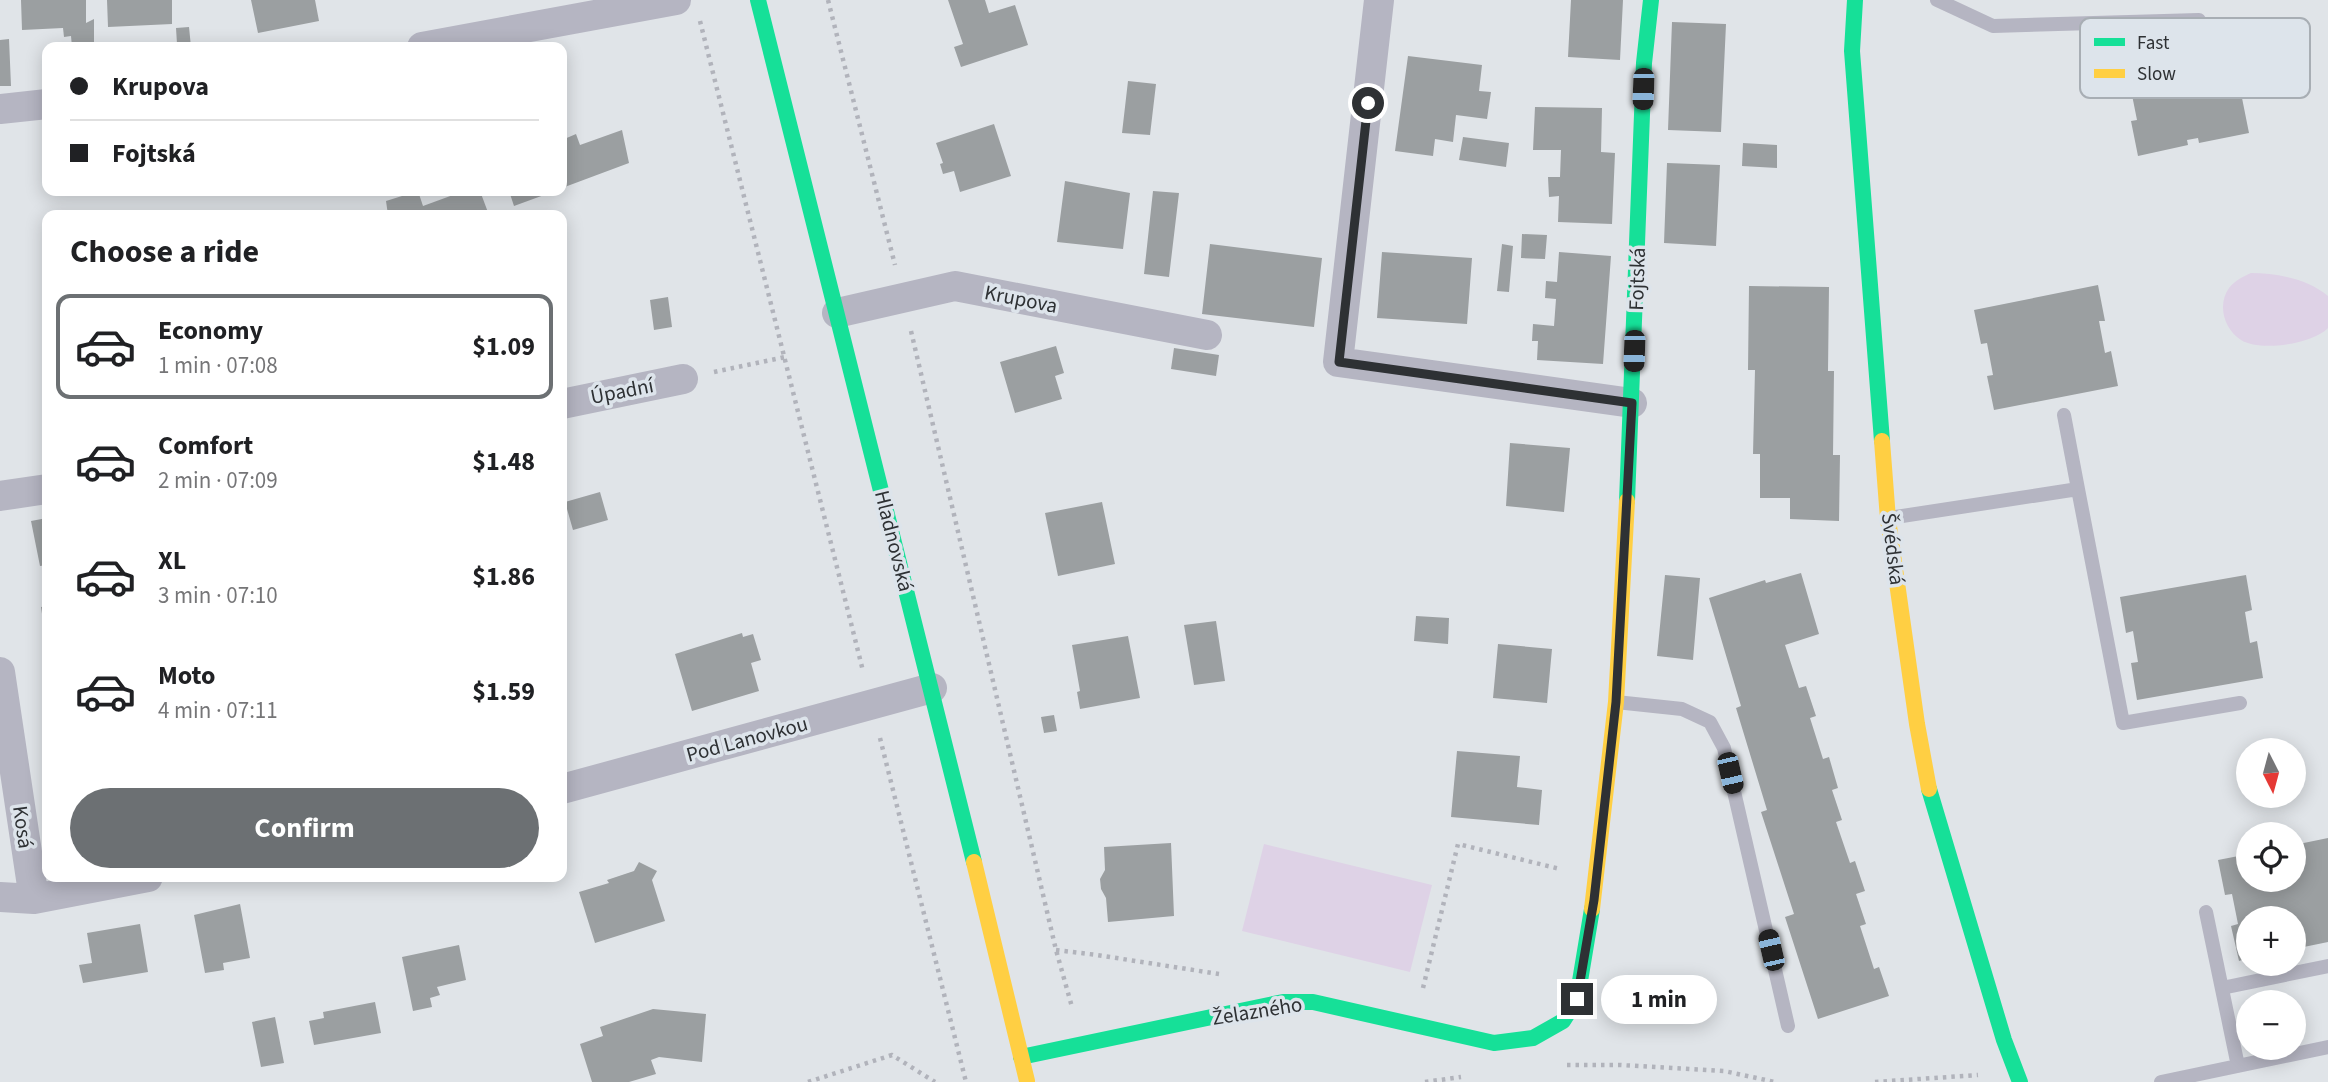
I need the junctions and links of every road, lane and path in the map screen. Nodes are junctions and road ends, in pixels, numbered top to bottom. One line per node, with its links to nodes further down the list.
1 (758, 0): 13 (street, Hladnovská)
2 (828, 0): 12 (path)
3 (1380, 0): 18 (street)
4 (1651, 0): 18 (street, Fojtská)
5 (1855, 0): 23 (street, Švédská)
6 (1937, 0): 8 (lane)
7 (687, 7): 9 (street); 15 (path)
8 (2080, 23)
9 (455, 42)
10 (42, 105): 11 (street)
11 (0, 109)
12 (903, 298): 13 (street, Krupova); 14 (street, Krupova); 35 (path)
13 (837, 313): 25 (street, Hladnovská)
14 (1207, 335)
15 (785, 357): 16 (path); 28 (path)
16 (683, 379): 17 (street, Úpadní)
17 (567, 403)
18 (1632, 403): 26 (street, Fojtská)
19 (2064, 415): 20 (lane)
20 (2078, 489): 23 (lane); 27 (lane)
21 (42, 490): 22 (street)
22 (0, 496)
23 (1888, 519): 48 (street, Švédská)
24 (0, 672): 33 (street, Kosá)
25 (932, 688): 28 (street, Pod Lanovkou); 44 (street, Hladnovská)
26 (1616, 702): 40 (lane); 41 (street, Fojtská)
27 (2240, 703)
28 (871, 705): 29 (street, Pod Lanovkou); 51 (path)
29 (567, 788)
30 (1563, 870): 39 (path)
31 (122, 882): 33 (street)
32 (0, 897): 33 (street)
33 (33, 899)
34 (2206, 912): 38 (lane)
35 (1056, 950): 37 (path); 42 (path)
36 (2328, 966): 38 (lane)
37 (1226, 975)
38 (2222, 988): 46 (lane)
39 (1421, 993)
40 (1788, 1026)
41 (1533, 1038): 42 (street, Želazného)
42 (1082, 1044): 44 (street, Želazného)
43 (2328, 1047): 46 (lane)
44 (1021, 1057): 52 (street, Hladnovská)
45 (1559, 1066): 54 (path)
46 (2238, 1066): 56 (lane)
47 (1466, 1076): 53 (path)
48 (2019, 1079): 55 (path)
49 (808, 1082): 50 (path)
50 (935, 1082)
51 (965, 1082)
52 (1027, 1082)
53 (1425, 1082)
54 (1775, 1082)
55 (1875, 1082)
56 (2161, 1082)

